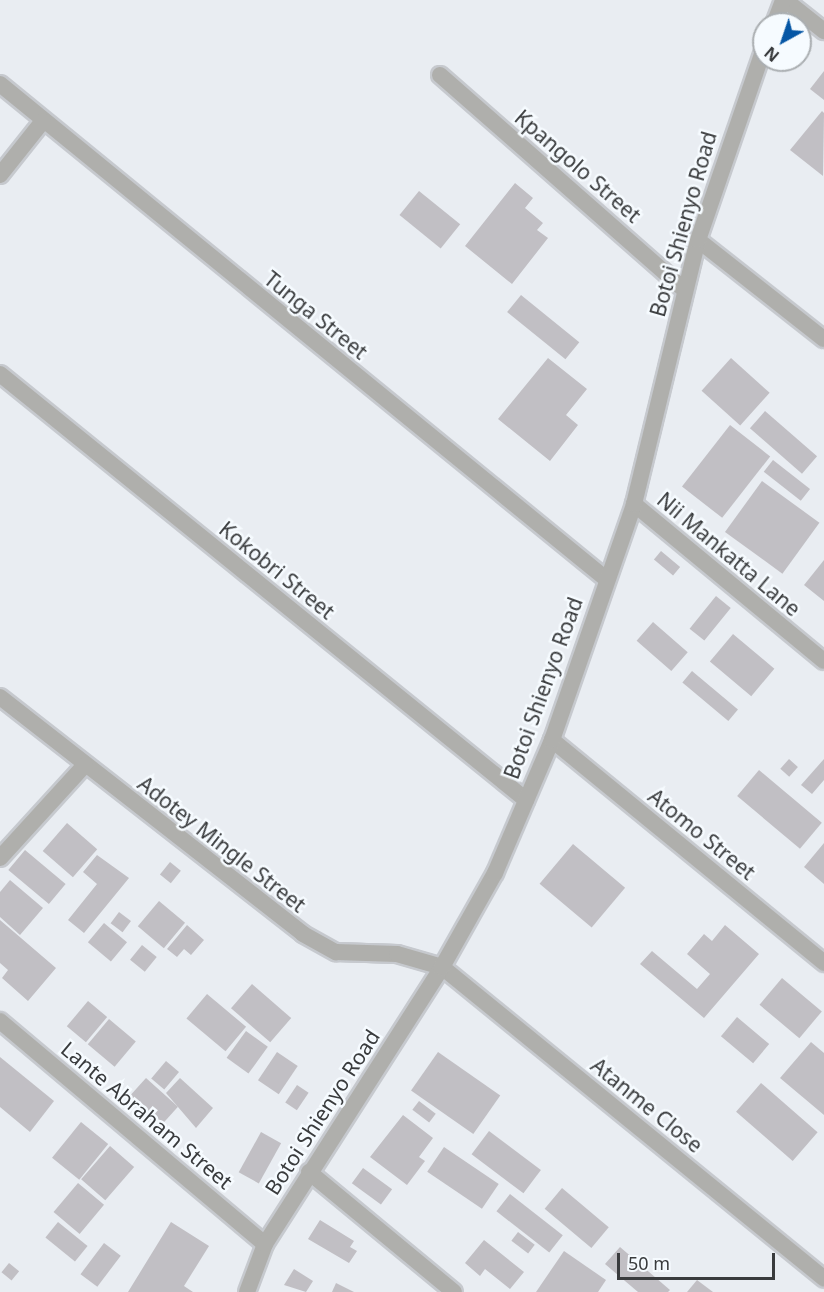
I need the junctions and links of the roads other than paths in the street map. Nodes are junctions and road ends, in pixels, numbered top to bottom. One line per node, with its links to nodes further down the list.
1 (784, 0): 2 (street)
2 (824, 32)
3 (756, 72): 8 (street, Botoi Shienyo Road)
4 (440, 75): 9 (street, Kpangolo Street)
5 (0, 84): 6 (street, Tunga Street)
6 (43, 121): 7 (street); 13 (street, Tunga Street)
7 (0, 175)
8 (698, 240): 9 (street, Botoi Shienyo Road); 10 (street)
9 (685, 290): 12 (street, Botoi Shienyo Road)
10 (824, 339)
11 (0, 374): 18 (street, Kokobri Street)
12 (633, 504): 13 (street, Botoi Shienyo Road); 14 (street, Nii Mankatta Lane)
13 (606, 579): 16 (street, Botoi Shienyo Road)
14 (824, 661)
15 (0, 697): 17 (street, Adotey Mingle Street)
16 (552, 740): 18 (street, Botoi Shienyo Road); 20 (street, Atomo Street)
17 (85, 765): 19 (street); 21 (street, Adotey Mingle Street)
18 (525, 800): 21 (street, Botoi Shienyo Road)
19 (0, 858)
20 (824, 963)
21 (442, 967): 23 (street, Botoi Shienyo Road); 25 (street, Atanme Close)
22 (0, 1021): 24 (street, Lante Abraham Street)
23 (309, 1172): 24 (street, Botoi Shienyo Road); 27 (street)
24 (265, 1244): 26 (street, Botoi Shienyo Road)
25 (824, 1279)
26 (247, 1292)
27 (454, 1292)

